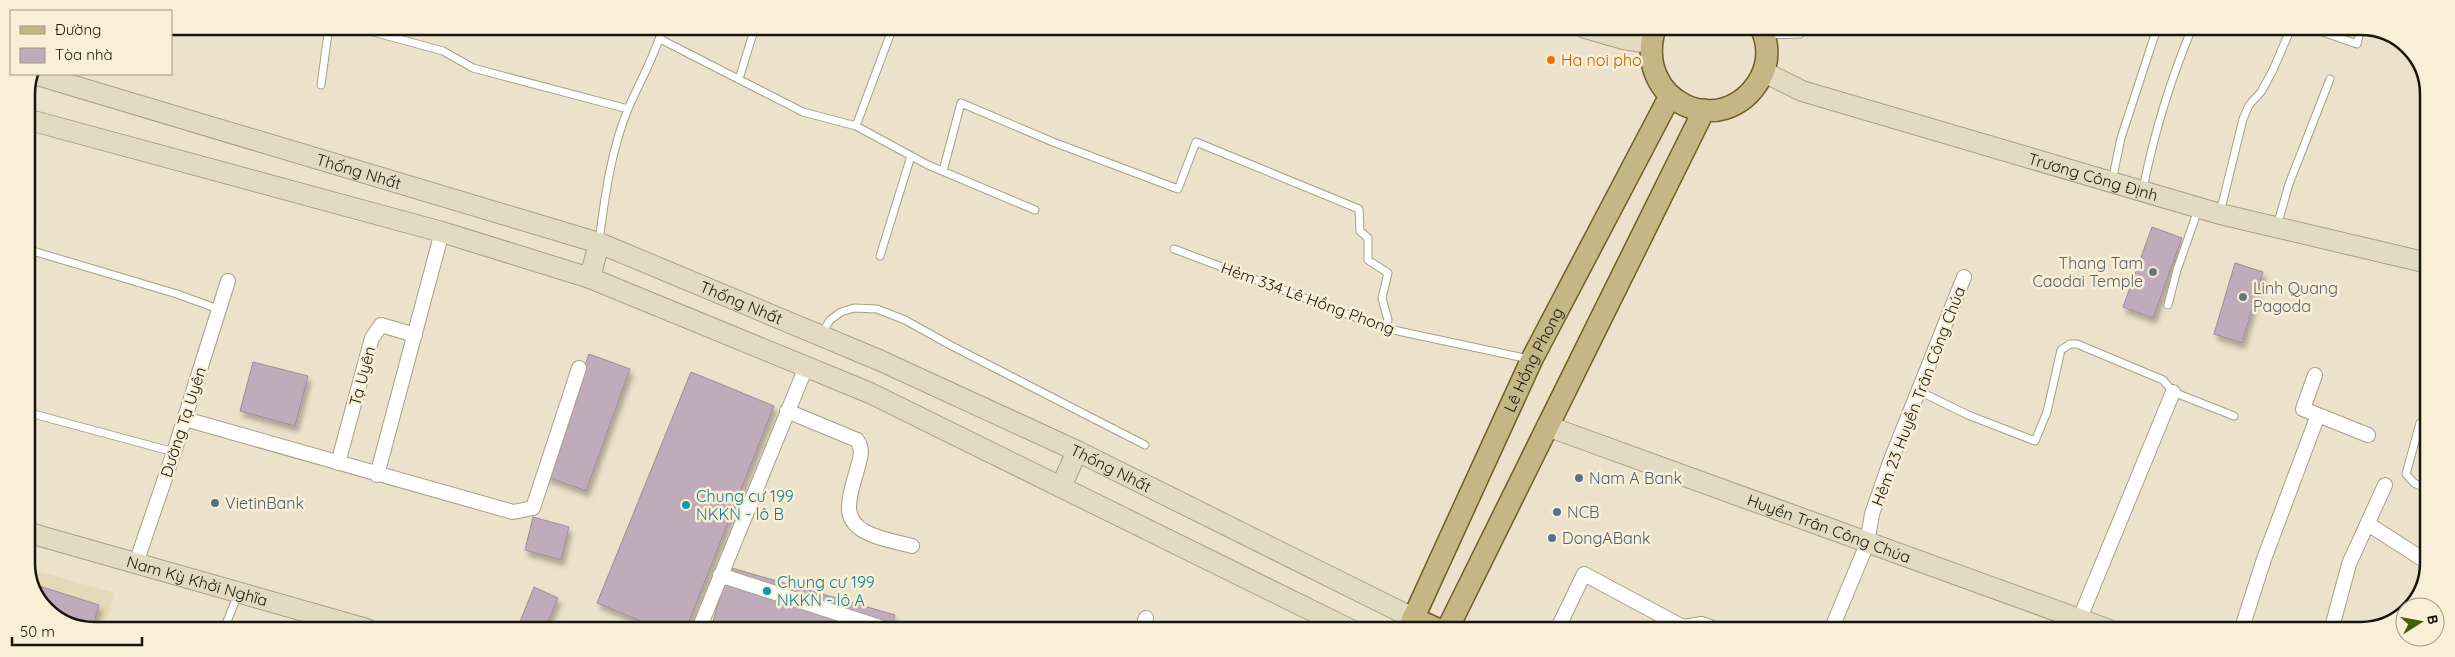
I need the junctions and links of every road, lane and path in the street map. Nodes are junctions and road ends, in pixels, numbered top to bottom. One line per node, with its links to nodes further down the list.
1 (328, 35): 19 (lane)
2 (387, 35): 21 (lane)
3 (661, 35): 14 (lane)
4 (753, 35): 17 (lane)
5 (890, 35): 24 (lane)
6 (1610, 35): 7 (main road)
7 (1653, 35): 20 (main road)
8 (1764, 35): 15 (main road)
9 (2155, 35): 27 (lane)
10 (2189, 35): 28 (lane)
11 (2288, 35): 31 (lane)
12 (2331, 35): 13 (lane)
13 (2359, 35)
14 (660, 38): 17 (lane); 21 (lane)
15 (1764, 72): 22 (main road); 27 (main road, Trương Công Định)
16 (38, 75): 34 (main road, Thống Nhất)
17 (739, 79): 24 (lane)
18 (2330, 79): 32 (lane)
19 (321, 85)
20 (1670, 96): 22 (main road); 47 (main road, Lê Hồng Phong)
21 (628, 109): 34 (lane)
22 (1704, 110): 59 (main road)
23 (35, 121): 33 (main road)
24 (856, 126): 25 (lane)
25 (911, 156): 26 (lane); 37 (lane)
26 (942, 171): 30 (lane); 44 (lane)
27 (2112, 182): 28 (main road, Trương Công Định)
28 (2142, 192): 29 (main road, Trương Công Định)
29 (2198, 207): 31 (main road, Trương Công Định); 42 (lane)
30 (1035, 210)
31 (2220, 214): 32 (main road, Trương Công Định)
32 (2277, 227): 38 (main road, Trương Công Định)
33 (442, 232): 39 (main road); 45 (street)
34 (599, 243): 39 (main road); 46 (main road, Thống Nhất)
35 (1174, 249): 44 (lane, Hẻm 334 Lê Hồng Phong)
36 (35, 252): 43 (lane)
37 (880, 256)
38 (2420, 262)
39 (590, 278): 48 (main road)
40 (1964, 278): 51 (street, Hẻm 23 Huyền Trân Công Chúa)
41 (228, 281): 43 (street, Đường Tạ Uyên)
42 (2168, 306)
43 (218, 309): 57 (street, Đường Tạ Uyên)
44 (1384, 328): 47 (lane, Hẻm 334 Lê Hồng Phong)
45 (415, 334): 64 (street, Tạ Uyên); 65 (street)
46 (820, 336): 61 (lane); 62 (main road, Thống Nhất)
47 (1532, 359): 83 (main road, Lê Hồng Phong)
48 (806, 367): 53 (street); 68 (main road)
49 (579, 368): 65 (street)
50 (2315, 375): 55 (street)
51 (1919, 391): 52 (lane); 71 (street, Hẻm 23 Huyền Trân Công Chúa)
52 (2173, 392): 56 (lane); 89 (street)
53 (787, 411): 72 (street); 75 (street)
54 (35, 414): 63 (lane)
55 (2318, 415): 60 (street); 90 (street)
56 (2234, 416)
57 (185, 419): 63 (street, Đường Tạ Uyên); 64 (street)
58 (2420, 423): 67 (lane)
59 (1547, 426): 71 (main road, Huyền Trân Công Chúa); 84 (main road)
60 (2368, 435)
61 (1145, 445)
62 (1076, 451): 68 (main road); 82 (main road, Thống Nhất)
63 (174, 452): 74 (street, Đường Tạ Uyên)
64 (338, 464): 65 (street)
65 (378, 475)
66 (2385, 485): 69 (street)
67 (2420, 485)
68 (1061, 487): 81 (main road)
69 (2368, 524): 73 (street); 91 (street)
70 (35, 534): 74 (main road, Nam Kỳ Khởi Nghĩa)
71 (1867, 544): 87 (street, Hẻm 23 Huyền Trân Công Chúa); 88 (main road, Huyền Trân Công Chúa)
72 (912, 546)
73 (2420, 557)
74 (136, 562): 76 (main road, Nam Kỳ Khởi Nghĩa)
75 (720, 575): 79 (street); 80 (street)
76 (238, 591): 77 (main road, Nam Kỳ Khởi Nghĩa); 78 (lane)
77 (312, 621)
78 (227, 622)
79 (701, 622)
80 (864, 622)
81 (1335, 622)
82 (1406, 622)
83 (1411, 622)
84 (1451, 622)
85 (1561, 622): 86 (street)
86 (1675, 622)
87 (1834, 622)
88 (2072, 622)
89 (2078, 622)
90 (2244, 622)
91 (2333, 622)

